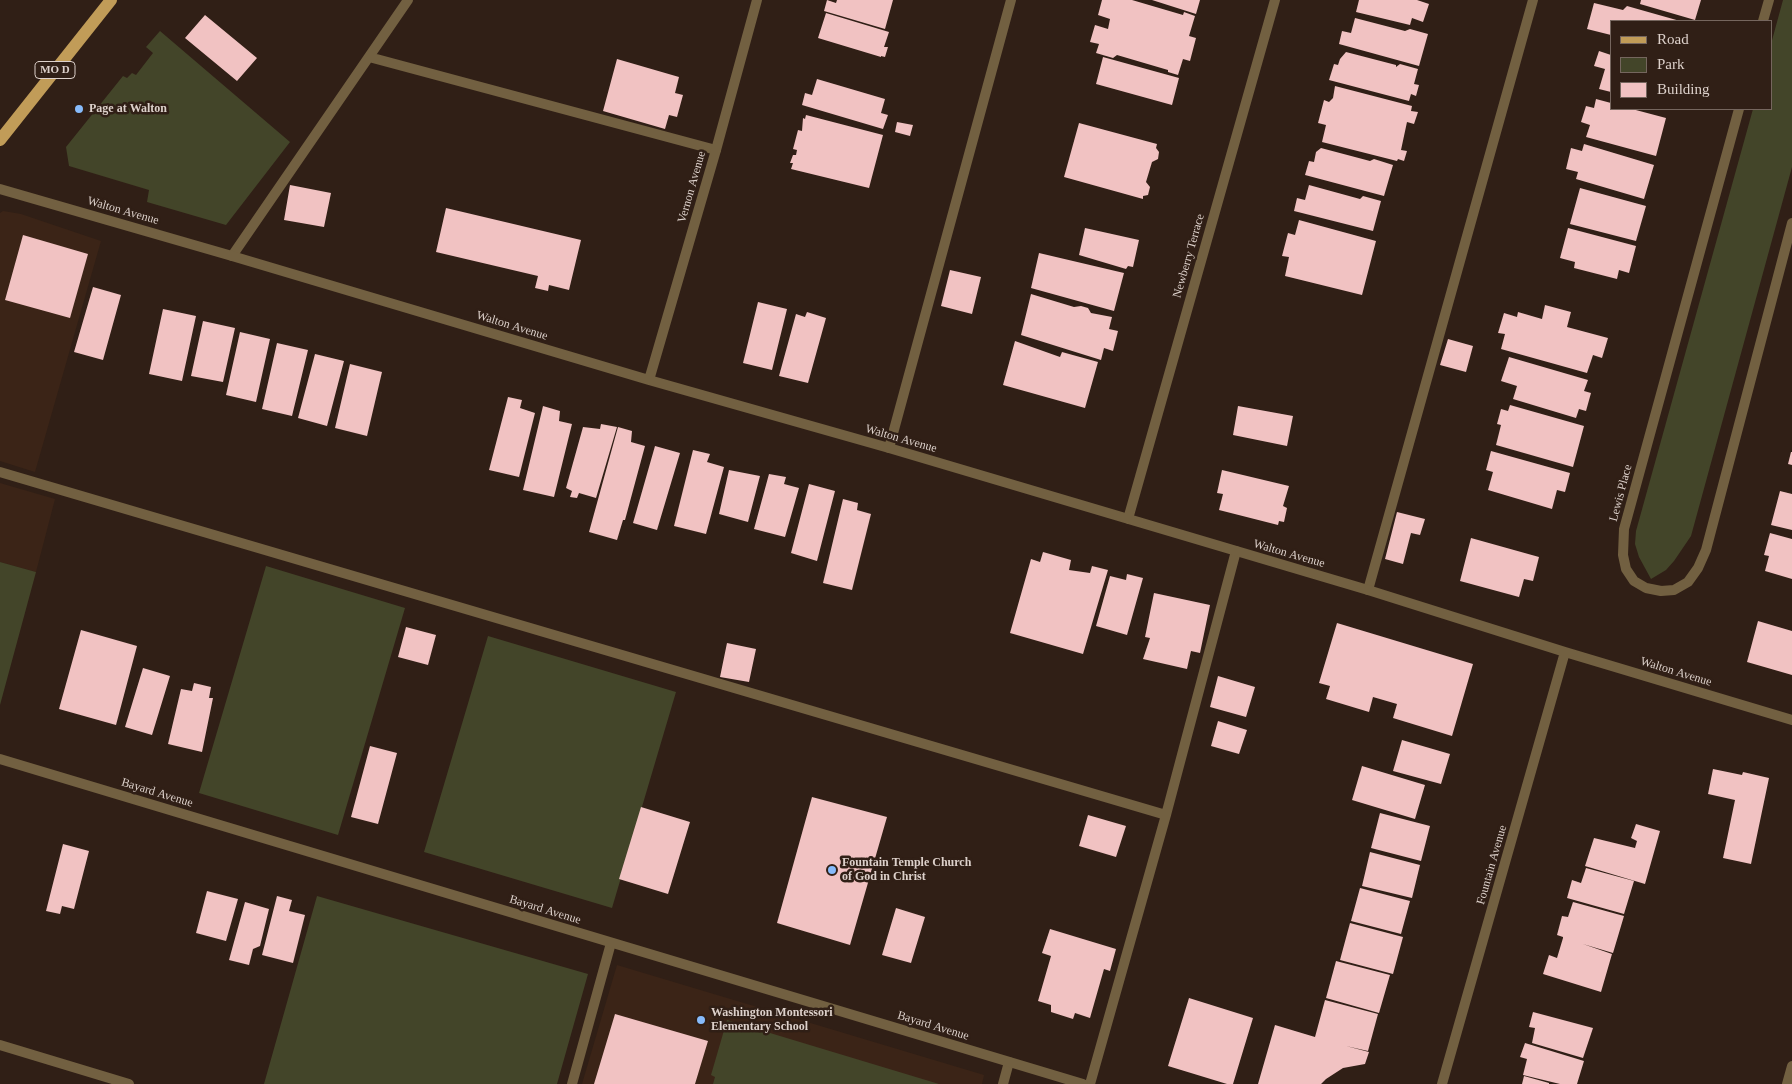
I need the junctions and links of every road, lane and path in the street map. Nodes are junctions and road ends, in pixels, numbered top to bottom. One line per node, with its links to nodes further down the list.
1 (110, 0): 11 (main road, MO D)
2 (408, 0): 9 (street)
3 (757, 0): 12 (street, Vernon Avenue)
4 (1011, 0): 17 (street)
5 (1275, 0): 19 (street, Newberry Terrace)
6 (1533, 0): 21 (street)
7 (1769, 0): 8 (street)
8 (1763, 20)
9 (369, 57): 12 (street); 15 (street)
10 (1739, 110): 14 (street, Lewis Place)
11 (0, 140)
12 (716, 150): 16 (street, Vernon Avenue)
13 (0, 189): 15 (street, Walton Avenue)
14 (1792, 223)
15 (232, 256): 16 (street, Walton Avenue)
16 (649, 380): 17 (street, Walton Avenue)
17 (889, 448): 19 (street, Walton Avenue)
18 (0, 472): 25 (street)
19 (1128, 519): 20 (street, Walton Avenue)
20 (1236, 551): 21 (street, Walton Avenue); 25 (street)
21 (1368, 590): 22 (street, Walton Avenue)
22 (1565, 652): 23 (street, Walton Avenue); 35 (street, Fountain Avenue)
23 (1792, 720)
24 (0, 759): 26 (street, Bayard Avenue)
25 (1166, 815): 34 (street)
26 (611, 943): 28 (street, Bayard Avenue); 31 (street)
27 (0, 1045): 30 (street)
28 (1009, 1062): 32 (street); 33 (street, Bayard Avenue)
29 (1792, 1066): 36 (street)
30 (130, 1084)
31 (572, 1084)
32 (1003, 1084)
33 (1083, 1084)
34 (1090, 1084)
35 (1442, 1084)
36 (1787, 1084)

